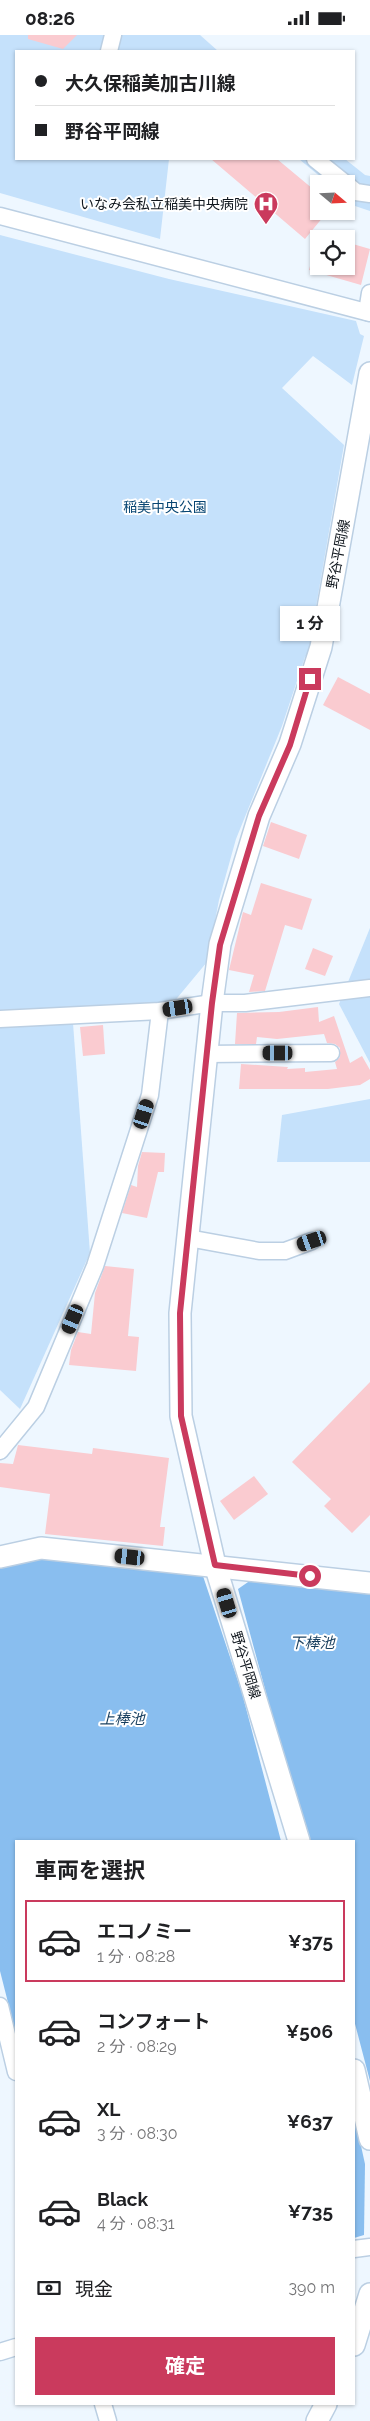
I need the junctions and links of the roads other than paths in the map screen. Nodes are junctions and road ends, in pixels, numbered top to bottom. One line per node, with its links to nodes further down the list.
1 (113, 35): 2 (street)
2 (109, 50)
3 (316, 160): 4 (street)
4 (370, 194)
5 (0, 216): 7 (street)
6 (370, 293): 7 (street)
7 (368, 313)
8 (370, 373): 9 (main road, 野谷平岡線)
9 (365, 440): 11 (main road, 野谷平岡線)
10 (370, 988): 11 (street)
11 (212, 1003): 12 (street); 15 (main road, 野谷平岡線)
12 (160, 1011): 13 (street); 18 (street)
13 (0, 1019)
14 (331, 1053): 15 (street)
15 (206, 1054): 16 (main road, 野谷平岡線)
16 (188, 1238): 17 (street); 20 (main road, 野谷平岡線)
17 (312, 1241)
18 (0, 1451)
19 (0, 1557): 20 (main road)
20 (215, 1565): 21 (main road); 22 (main road, 野谷平岡線)
21 (370, 1583)
22 (300, 1840)
23 (0, 2006): 24 (street)
24 (15, 2068)
25 (355, 2074): 26 (main road)
26 (370, 2139)
27 (370, 2247): 28 (street)
28 (355, 2249)
29 (370, 2294): 30 (main road)
30 (355, 2342)
31 (15, 2347): 32 (street)
32 (0, 2352)
33 (103, 2405): 35 (street)
34 (325, 2405): 36 (main road)
35 (108, 2421)
36 (317, 2421)

